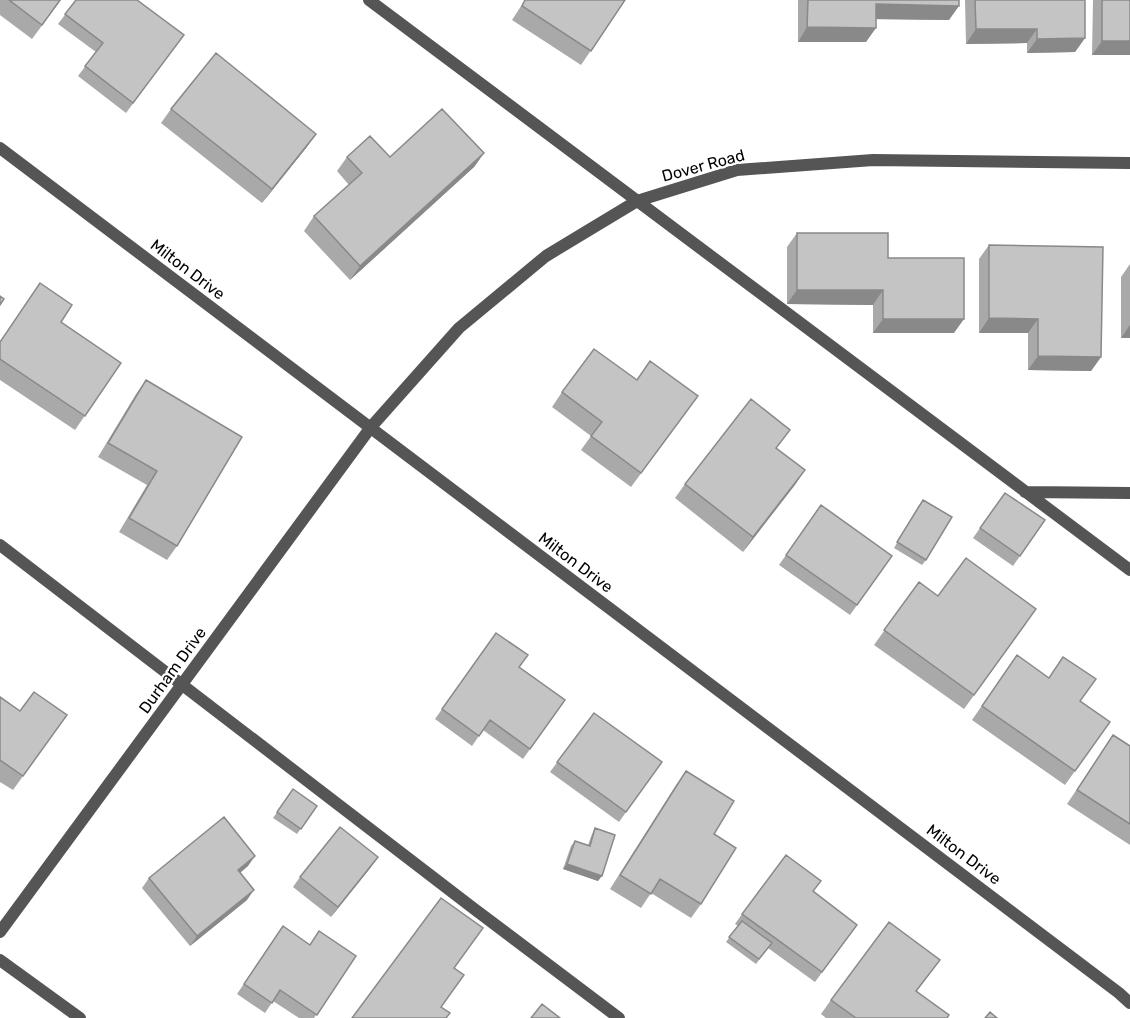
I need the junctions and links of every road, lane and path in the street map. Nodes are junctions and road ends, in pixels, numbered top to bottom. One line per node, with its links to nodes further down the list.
1 (369, 0): 4 (street)
2 (0, 148): 5 (street, Milton Drive)
3 (1130, 163): 4 (street, Dover Road)
4 (637, 201): 5 (street, Dover Road); 6 (street)
5 (371, 428): 10 (street, Durham Drive); 13 (street, Milton Drive)
6 (1025, 492): 7 (street); 9 (street)
7 (1130, 493)
8 (0, 545): 10 (street)
9 (1130, 570)
10 (183, 684): 11 (street, Durham Drive); 15 (street)
11 (0, 932)
12 (0, 960): 14 (street)
13 (1130, 1003)
14 (80, 1018)
15 (619, 1018)

